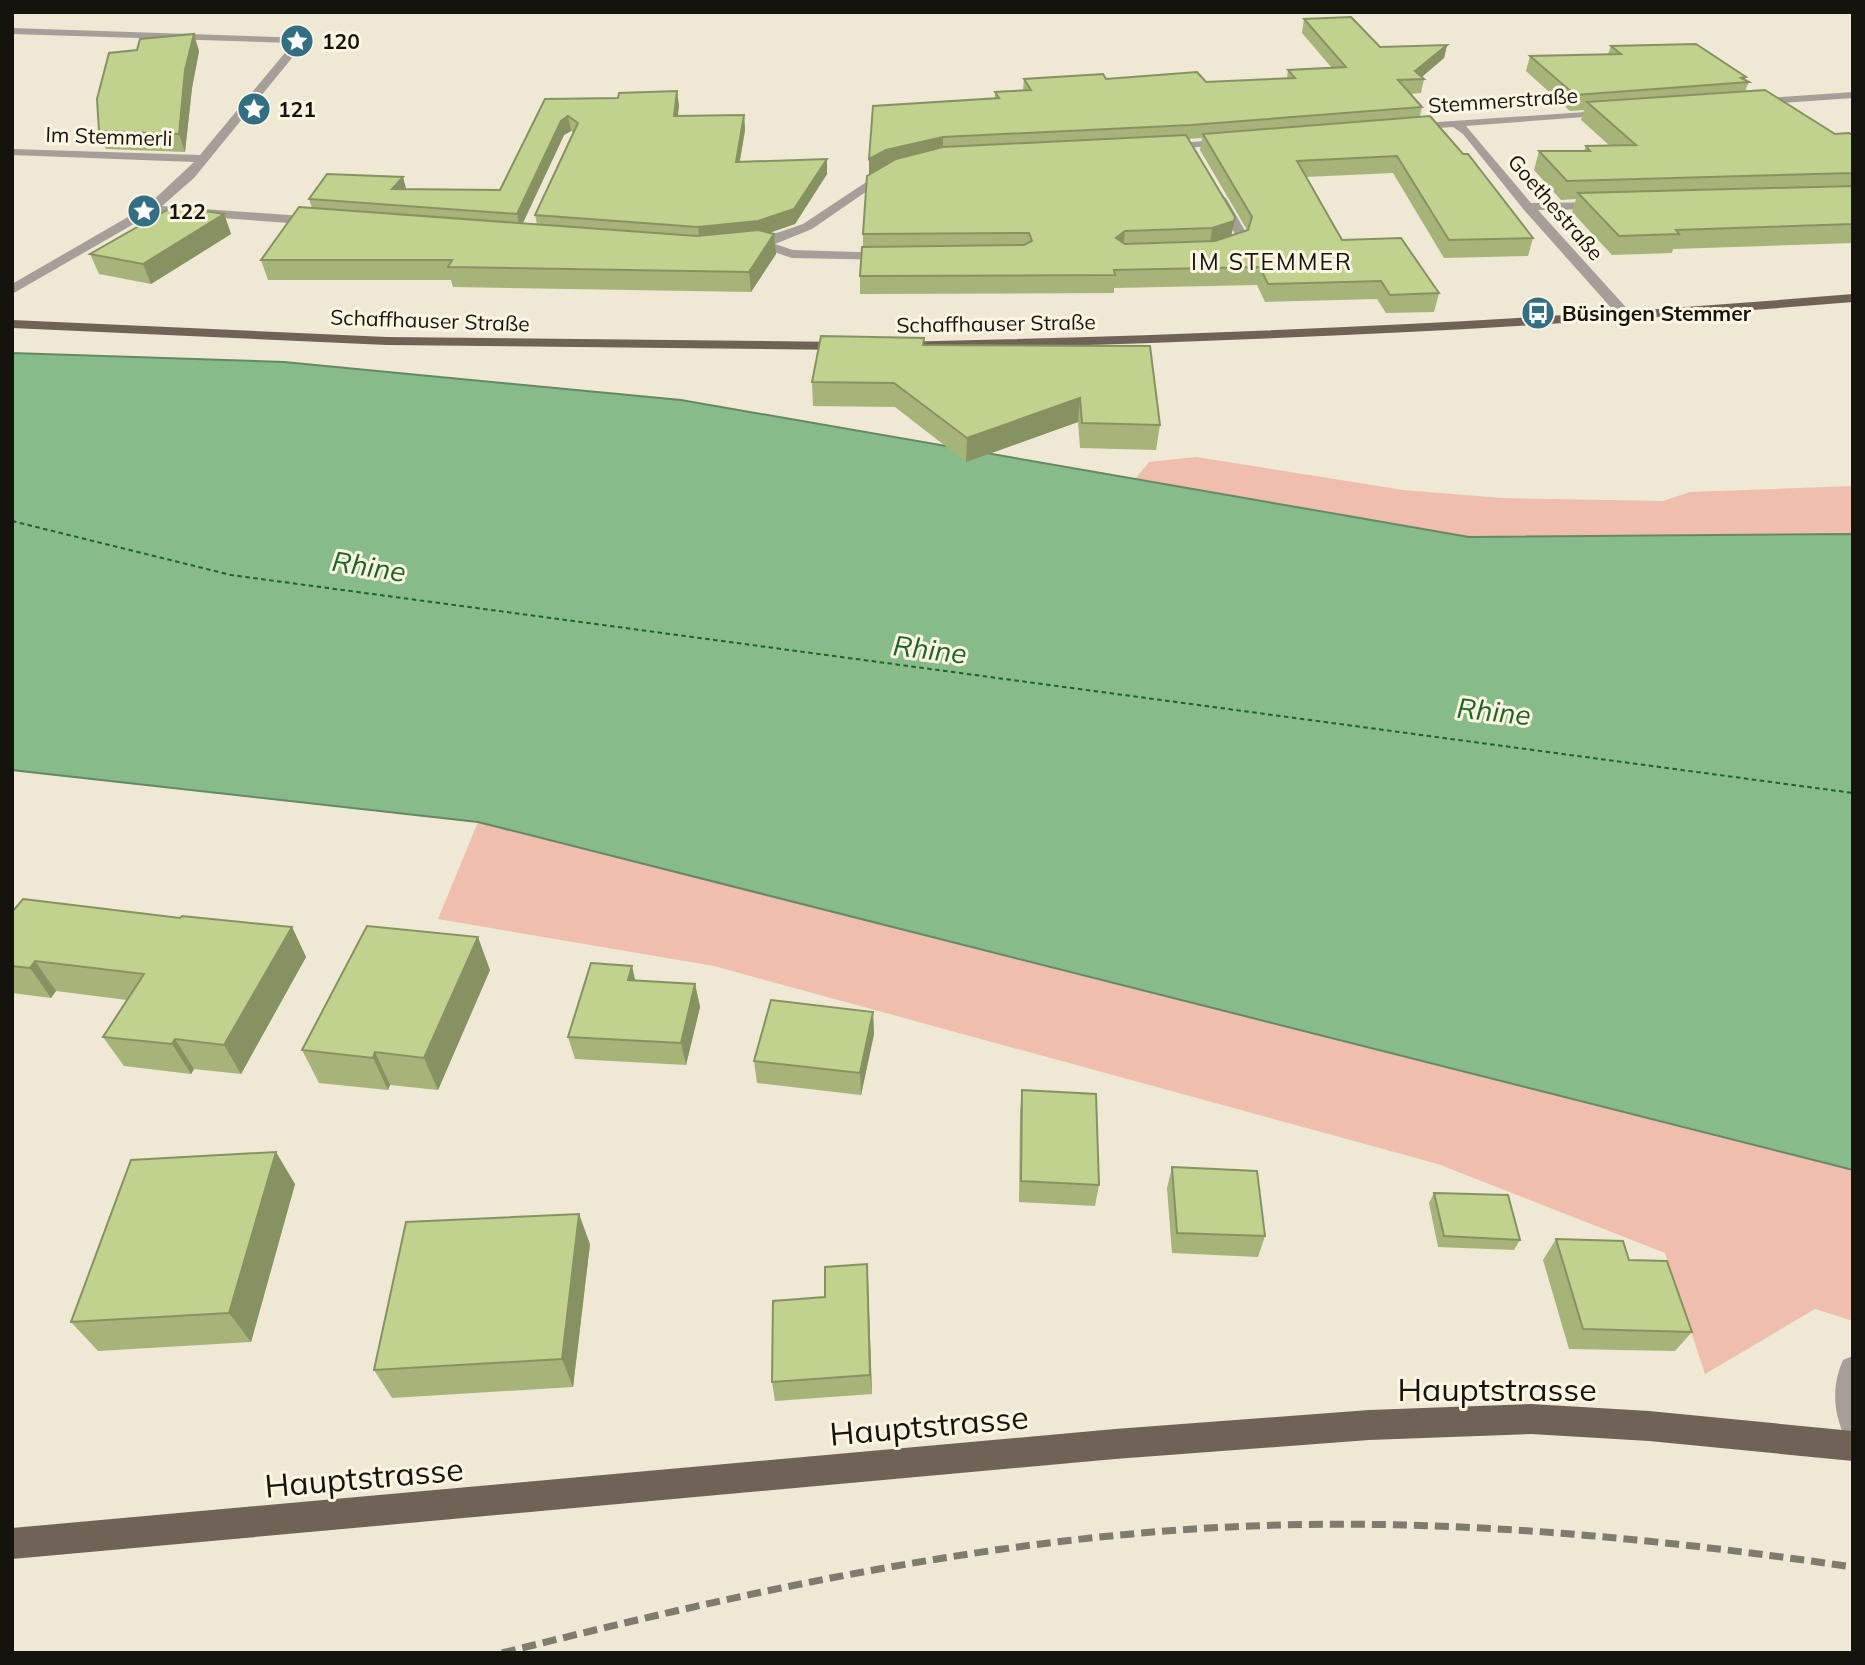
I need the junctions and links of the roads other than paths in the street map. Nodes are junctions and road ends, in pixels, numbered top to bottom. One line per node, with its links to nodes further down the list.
1 (12, 32): 10 (street)
2 (1853, 95): 3 (street)
3 (1742, 102)
4 (1618, 111): 5 (street, Stemmerstraße)
5 (1455, 123): 6 (street, Stemmerstraße); 14 (street, Goethestraße)
6 (1401, 127)
7 (1242, 141): 8 (street)
8 (1147, 148)
9 (12, 152): 10 (street, Im Stemmerli)
10 (204, 159): 15 (street)
11 (900, 167): 17 (street)
12 (1215, 190): 19 (street)
13 (1612, 205): 14 (street)
14 (1528, 207): 23 (street, Goethestraße)
15 (151, 209): 16 (street); 21 (street)
16 (332, 223)
17 (760, 243): 18 (street); 20 (street)
18 (736, 246)
19 (1212, 252)
20 (905, 257)
21 (12, 290)
22 (1853, 298): 23 (main road, Schaffhauser Straße)
23 (1627, 317): 24 (main road, Schaffhauser Straße)
24 (12, 324)
25 (1853, 1370): 26 (street)
26 (1853, 1423)
27 (1853, 1446): 28 (main road, Hauptstrasse)
28 (12, 1544)

